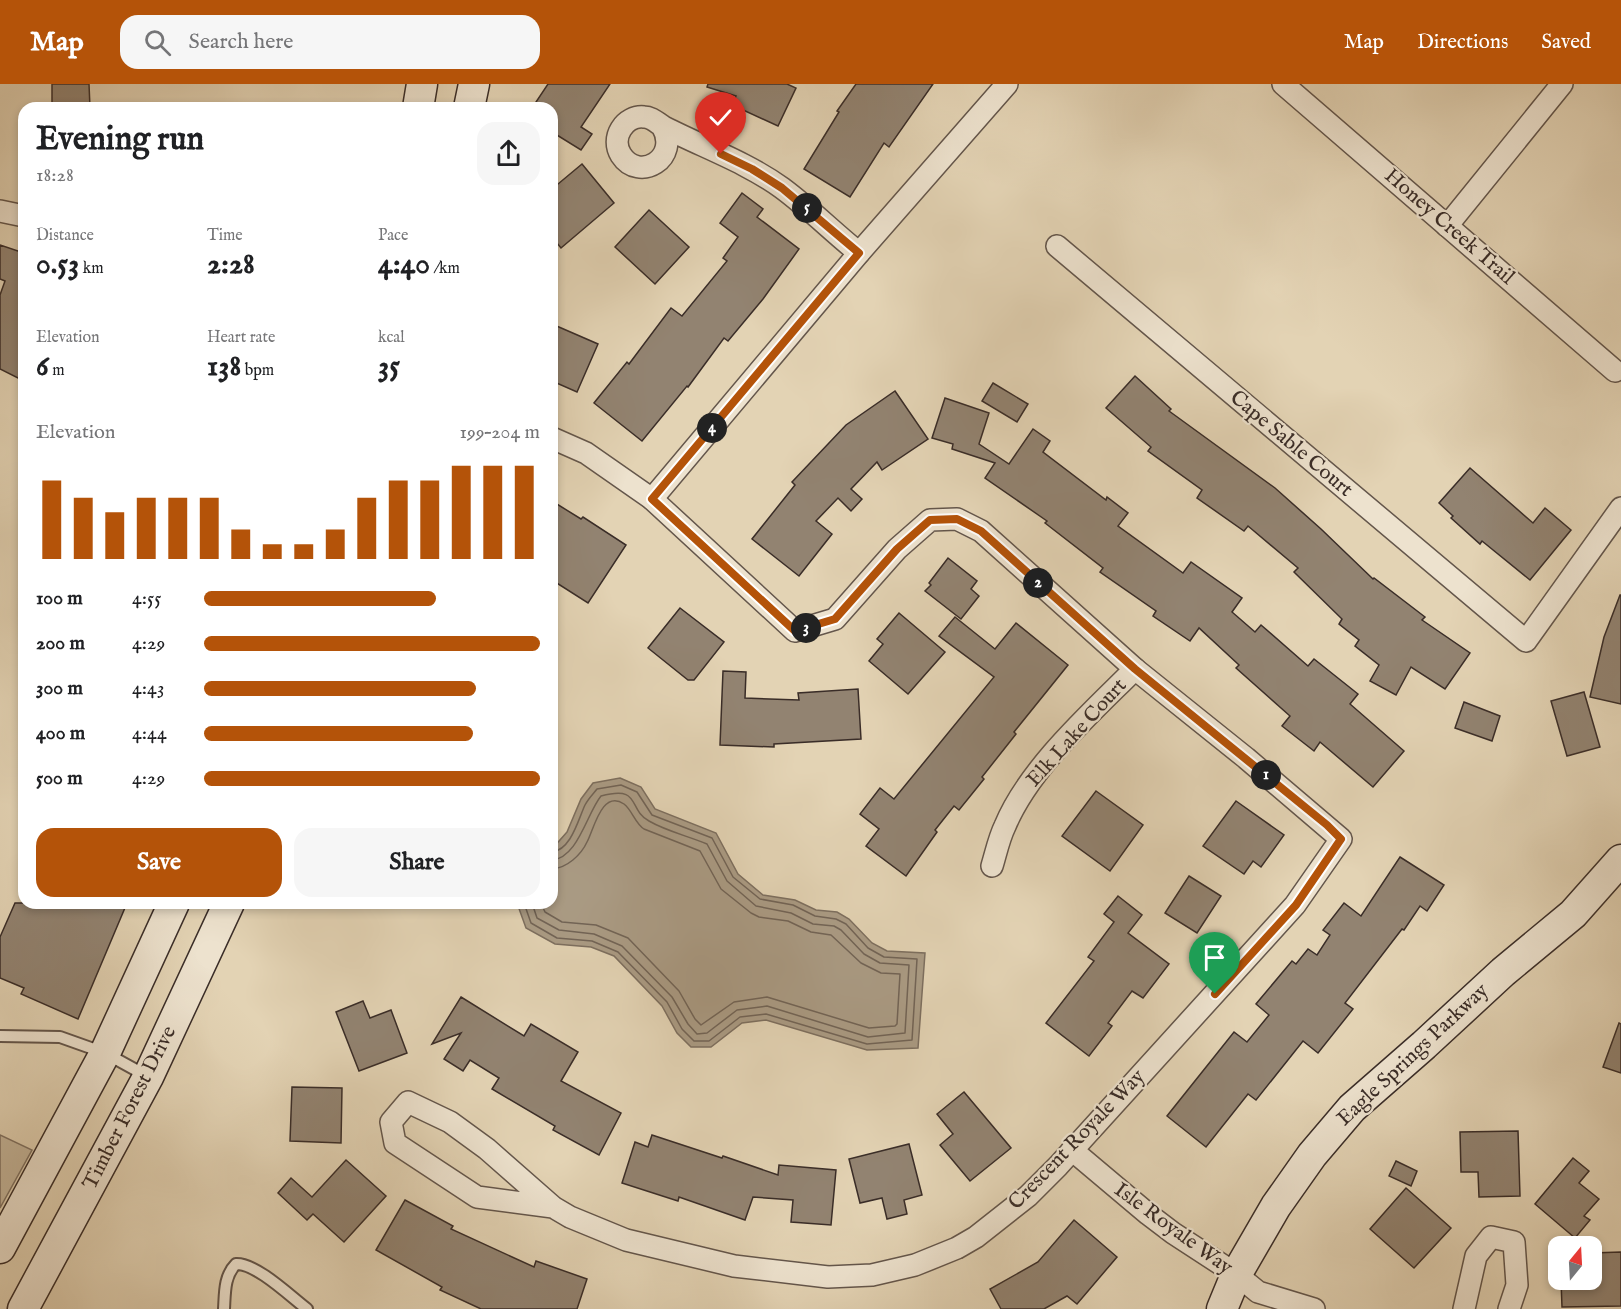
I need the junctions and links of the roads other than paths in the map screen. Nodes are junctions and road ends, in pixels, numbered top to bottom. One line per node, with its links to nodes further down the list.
1 (422, 84): 6 (main road)
2 (474, 84): 7 (main road)
3 (1006, 84): 13 (street)
4 (1283, 84): 11 (street, Honey Creek Trail)
5 (1562, 84): 11 (street)
6 (419, 102)
7 (470, 102)
8 (662, 126): 13 (street)
9 (0, 211): 10 (street)
10 (18, 215)
11 (1447, 226): 14 (street, Honey Creek Trail)
12 (1057, 246): 17 (street, Cape Sable Court)
13 (859, 253): 16 (street)
14 (1615, 371)
15 (558, 441): 16 (street)
16 (652, 499): 18 (street)
17 (1621, 508)
18 (1135, 669): 20 (street, Elk Lake Court); 26 (street, Crescent Royale Way)
19 (1621, 860): 29 (main road, Eagle Springs Parkway)
20 (992, 866)
21 (171, 909): 24 (main road)
22 (226, 909): 25 (main road, Timber Forest Drive)
23 (0, 1036): 24 (lane)
24 (105, 1053): 25 (lane); 28 (main road)
25 (148, 1077): 30 (main road, Timber Forest Drive)
26 (1072, 1150): 27 (street, Crescent Royale Way); 29 (street, Isle Royale Way)
27 (553, 1207): 27 (street, Crescent Royale Way)
28 (0, 1248)
29 (1236, 1274): 33 (main road, Eagle Springs Parkway); 34 (street, Isle Royale Way)
30 (23, 1309)
31 (224, 1309): 32 (lane)
32 (307, 1309)
33 (1222, 1309)
34 (1314, 1309)
35 (1464, 1309): 36 (street)
36 (1509, 1309)

